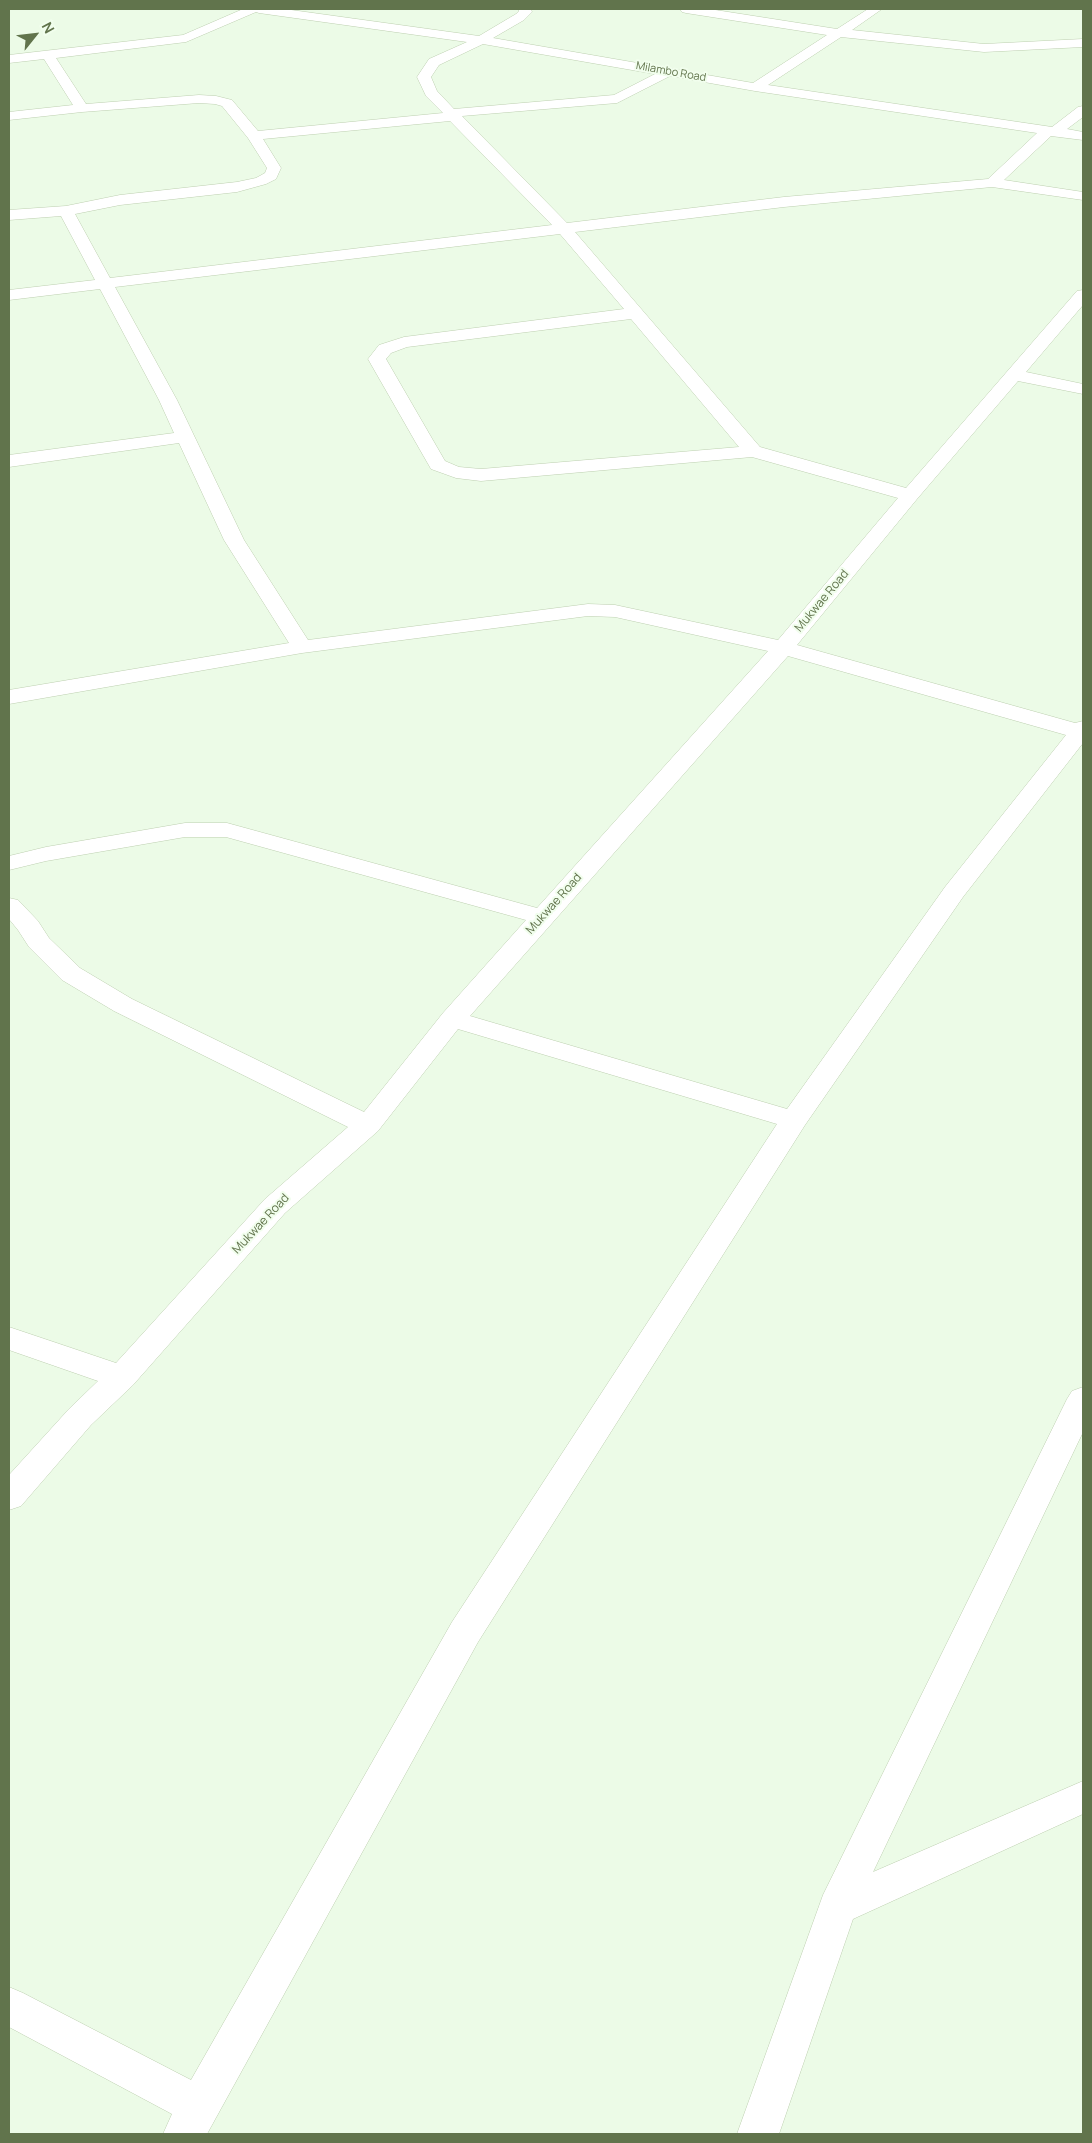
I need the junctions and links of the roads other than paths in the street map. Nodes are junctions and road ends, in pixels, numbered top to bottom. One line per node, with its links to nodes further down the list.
1 (253, 9): 11 (street)
2 (259, 9): 7 (street, Milambo Road)
3 (525, 9): 9 (street)
4 (686, 9): 8 (street)
5 (876, 9): 8 (street)
6 (409, 19): 7 (street)
7 (394, 28): 9 (street, Milambo Road)
8 (840, 33): 10 (street); 14 (street)
9 (481, 40): 13 (street, Milambo Road); 17 (street)
10 (1083, 42)
11 (48, 55): 12 (street); 15 (street)
12 (9, 59)
13 (670, 71): 14 (street, Milambo Road); 17 (street)
14 (755, 87): 19 (street, Milambo Road)
15 (82, 108): 18 (street); 20 (street)
16 (1083, 110): 19 (street)
17 (452, 115): 20 (street); 26 (street)
18 (9, 116)
19 (1052, 132): 21 (street, Milambo Road); 22 (street)
20 (254, 136): 24 (street)
21 (1083, 136)
22 (992, 183): 23 (street); 26 (street)
23 (1083, 196)
24 (66, 212): 25 (street); 27 (street)
25 (9, 215)
26 (564, 229): 27 (street); 30 (street)
27 (104, 283): 28 (street); 33 (street)
28 (9, 295)
29 (1083, 295): 31 (street, Mukwae Road)
30 (635, 313): 34 (street); 34 (street)
31 (1014, 376): 32 (street); 36 (street, Mukwae Road)
32 (1083, 389)
33 (186, 437): 35 (street); 37 (street)
34 (753, 451): 36 (street)
35 (9, 461)
36 (910, 495): 38 (street, Mukwae Road)
37 (302, 647): 38 (street); 39 (street)
38 (783, 648): 40 (street); 43 (street, Mukwae Road)
39 (9, 697)
40 (1082, 730): 45 (street)
41 (9, 863): 43 (street)
42 (9, 905): 46 (street)
43 (542, 917): 44 (street, Mukwae Road)
44 (452, 1019): 45 (street); 46 (street, Mukwae Road)
45 (794, 1120): 54 (street)
46 (368, 1126): 48 (street, Mukwae Road)
47 (9, 1338): 48 (street)
48 (122, 1377): 50 (street, Mukwae Road)
49 (1083, 1399): 52 (street)
50 (9, 1498)
51 (1083, 1797): 52 (street)
52 (837, 1907): 55 (street)
53 (9, 2006): 54 (street)
54 (191, 2120)
55 (758, 2134)

